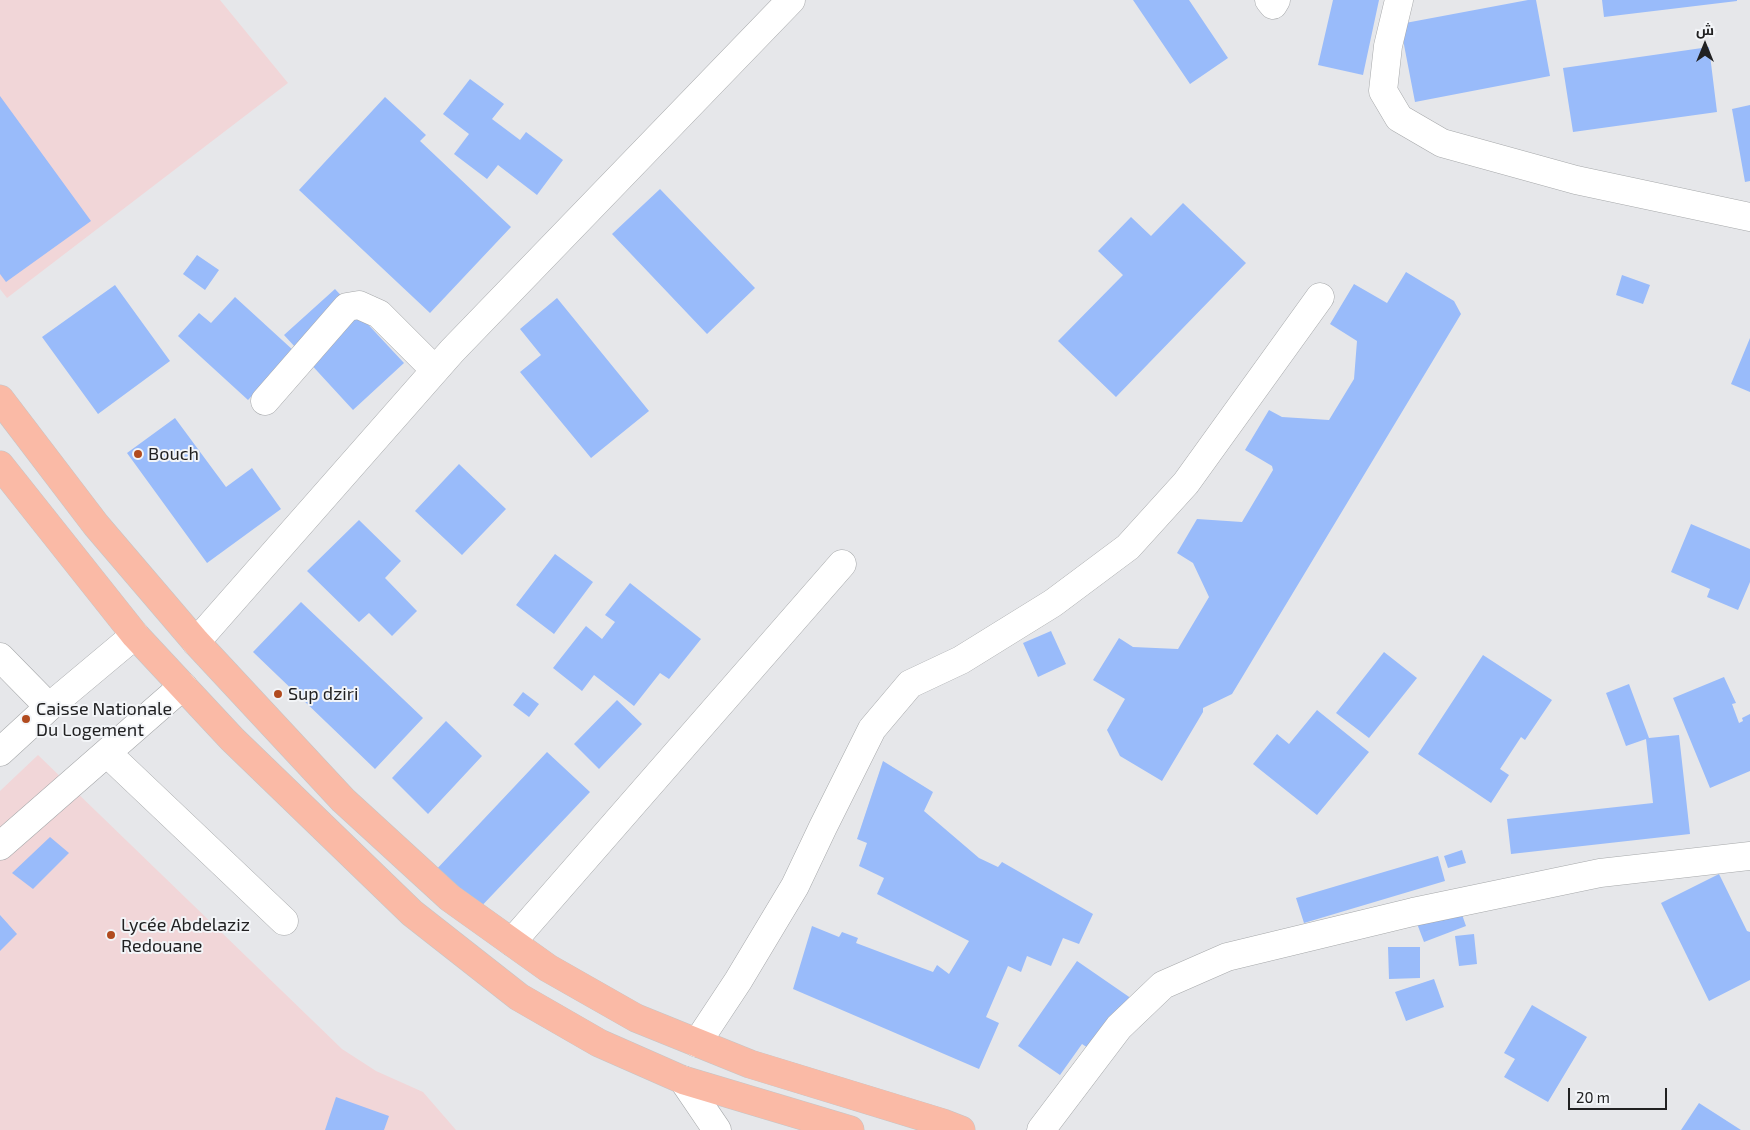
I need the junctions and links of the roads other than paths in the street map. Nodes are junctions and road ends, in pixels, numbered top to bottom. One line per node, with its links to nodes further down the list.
1 (791, 0): 7 (street)
2 (1269, 0): 3 (street)
3 (1276, 0)
4 (1399, 0): 5 (street)
5 (1750, 217)
6 (1320, 297): 23 (street)
7 (435, 370): 9 (street); 13 (street)
8 (0, 399): 13 (main road)
9 (265, 401)
10 (0, 465): 12 (main road)
11 (842, 564): 22 (street)
12 (134, 636): 15 (main road); 16 (street)
13 (196, 642): 22 (main road)
14 (0, 657): 16 (street)
15 (183, 686): 18 (street); 24 (main road)
16 (49, 707): 17 (street)
17 (0, 752)
18 (107, 753): 19 (street); 21 (street)
19 (0, 846)
20 (1750, 856): 28 (street)
21 (284, 921)
22 (512, 942): 23 (main road)
23 (697, 1043): 27 (main road)
24 (683, 1080): 25 (street); 26 (main road)
25 (718, 1130)
26 (849, 1130)
27 (961, 1130)
28 (1041, 1130)

